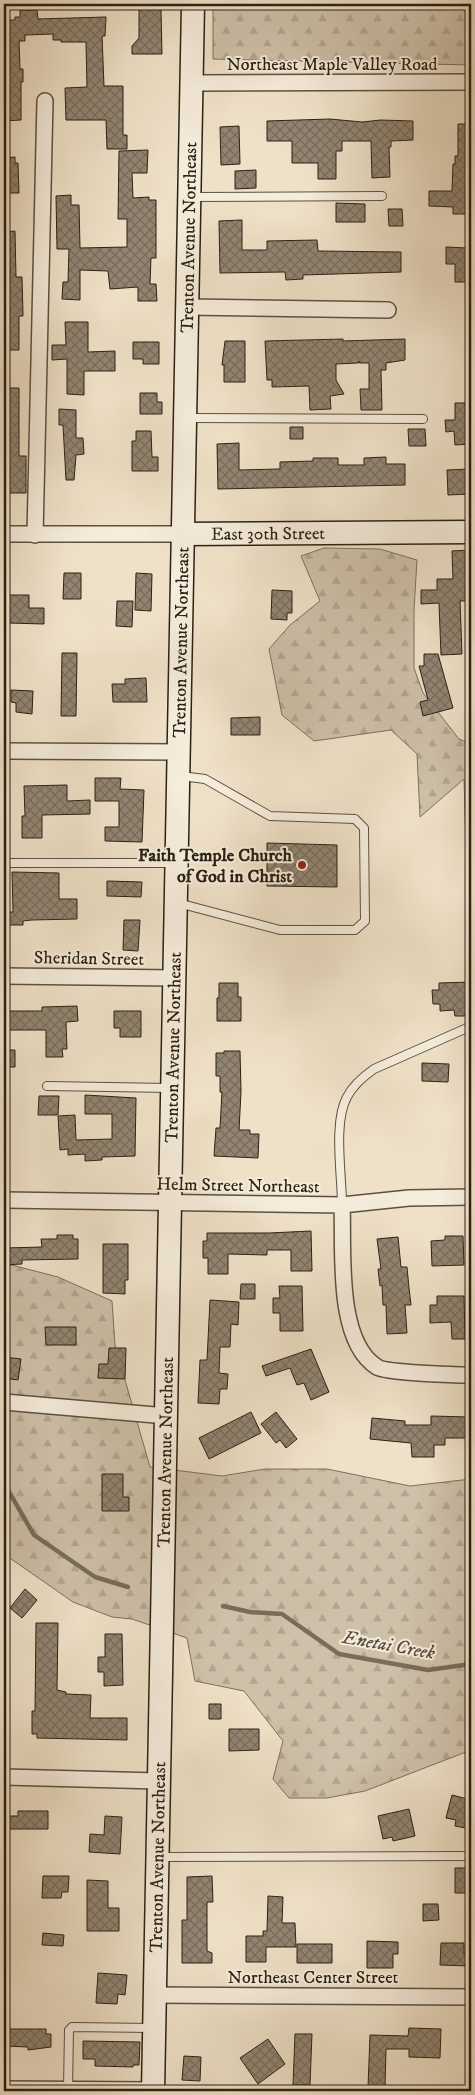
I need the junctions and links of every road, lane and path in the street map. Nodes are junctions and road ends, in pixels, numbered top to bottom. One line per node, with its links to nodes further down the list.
1 (193, 4): 3 (main road, Trenton Avenue Northeast)
2 (471, 82): 3 (street, Northeast Maple Valley Road)
3 (193, 83): 6 (main road, Trenton Avenue Northeast)
4 (45, 101): 13 (street)
5 (382, 196): 6 (lane)
6 (190, 197): 7 (main road, Trenton Avenue Northeast)
7 (188, 308): 8 (street); 9 (main road, Trenton Avenue Northeast)
8 (388, 310)
9 (185, 418): 10 (lane); 14 (main road, Trenton Avenue Northeast)
10 (423, 419)
11 (471, 532): 14 (main road, East 30th Street)
12 (4, 534): 13 (street, East 30th Street)
13 (35, 534): 14 (street, East 30th Street)
14 (183, 534): 16 (main road, Trenton Avenue Northeast)
15 (4, 751): 16 (street)
16 (179, 752): 17 (main road, Trenton Avenue Northeast)
17 (178, 776): 19 (main road, Trenton Avenue Northeast); 20 (lane)
18 (4, 863): 19 (lane)
19 (177, 863): 20 (main road, Trenton Avenue Northeast)
20 (176, 903): 22 (main road, Trenton Avenue Northeast)
21 (4, 976): 22 (street, Sheridan Street)
22 (175, 978): 25 (main road, Trenton Avenue Northeast)
23 (467, 1028): 29 (lane)
24 (47, 1086): 25 (lane)
25 (172, 1088): 28 (main road, Trenton Avenue Northeast)
26 (471, 1198): 29 (street, Helm Street Northeast)
27 (4, 1200): 28 (street, Helm Street Northeast)
28 (170, 1204): 29 (street, Helm Street Northeast); 32 (main road, Trenton Avenue Northeast)
29 (342, 1205): 30 (street)
30 (471, 1375)
31 (4, 1402): 32 (street)
32 (167, 1416): 34 (main road, Trenton Avenue Northeast)
33 (4, 1777): 34 (street)
34 (158, 1781): 36 (main road, Trenton Avenue Northeast)
35 (471, 1856): 36 (lane)
36 (156, 1857): 37 (main road, Trenton Avenue Northeast)
37 (154, 1995): 38 (street, Northeast Center Street); 39 (main road, Trenton Avenue Northeast)
38 (471, 1997)
39 (154, 2028): 41 (lane); 43 (main road, Trenton Avenue Northeast)
40 (4, 2089): 42 (street)
41 (68, 2089): 42 (street); 43 (street)
42 (45, 2090)
43 (153, 2091)

